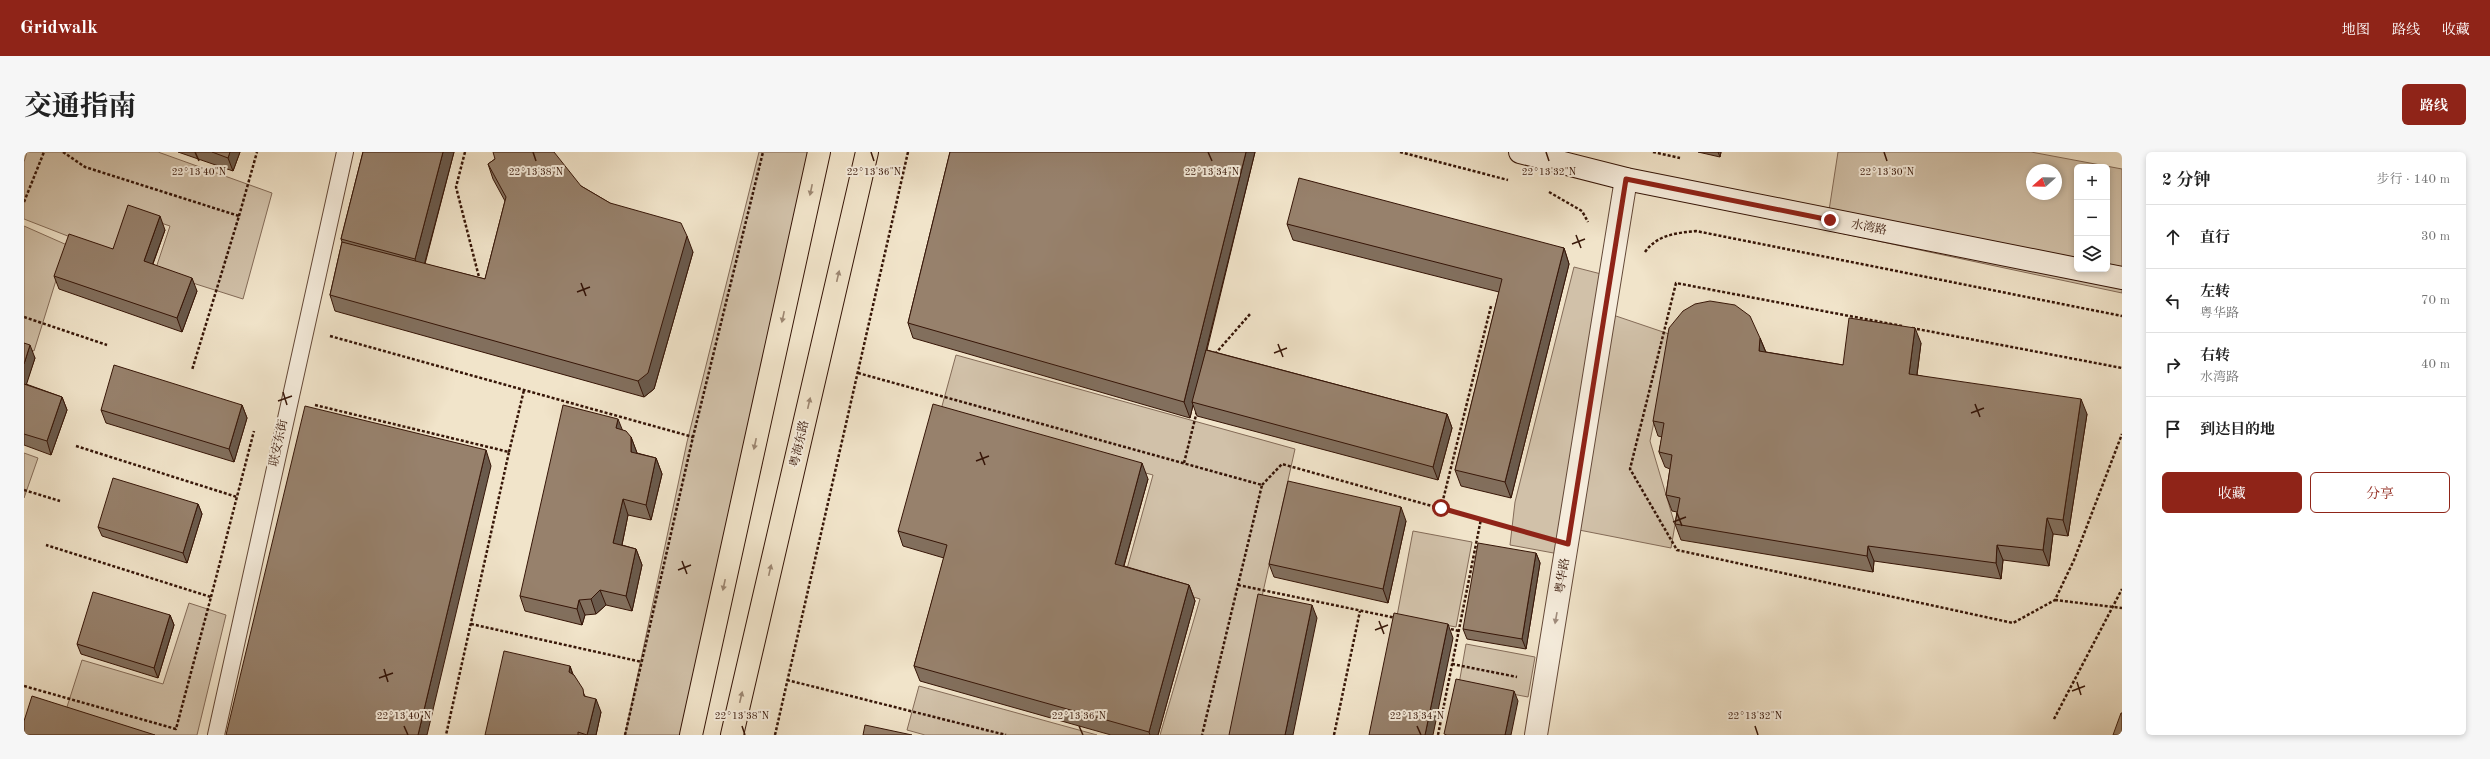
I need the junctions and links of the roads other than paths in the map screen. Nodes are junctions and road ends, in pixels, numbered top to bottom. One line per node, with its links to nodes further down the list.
1 (345, 152): 9 (lane, 联安东街)
2 (819, 152): 10 (main road, one-way to 10)
3 (867, 152): 11 (main road, 粤海东路, one-way to 3)
4 (1520, 152): 5 (street, 水湾路)
5 (1626, 179): 6 (street, 水湾路); 12 (street, 粤华路, one-way to 12)
6 (2074, 268)
7 (2092, 272): 8 (street, 水湾路)
8 (2122, 278)
9 (216, 735)
10 (691, 735)
11 (732, 735)
12 (1536, 735)

